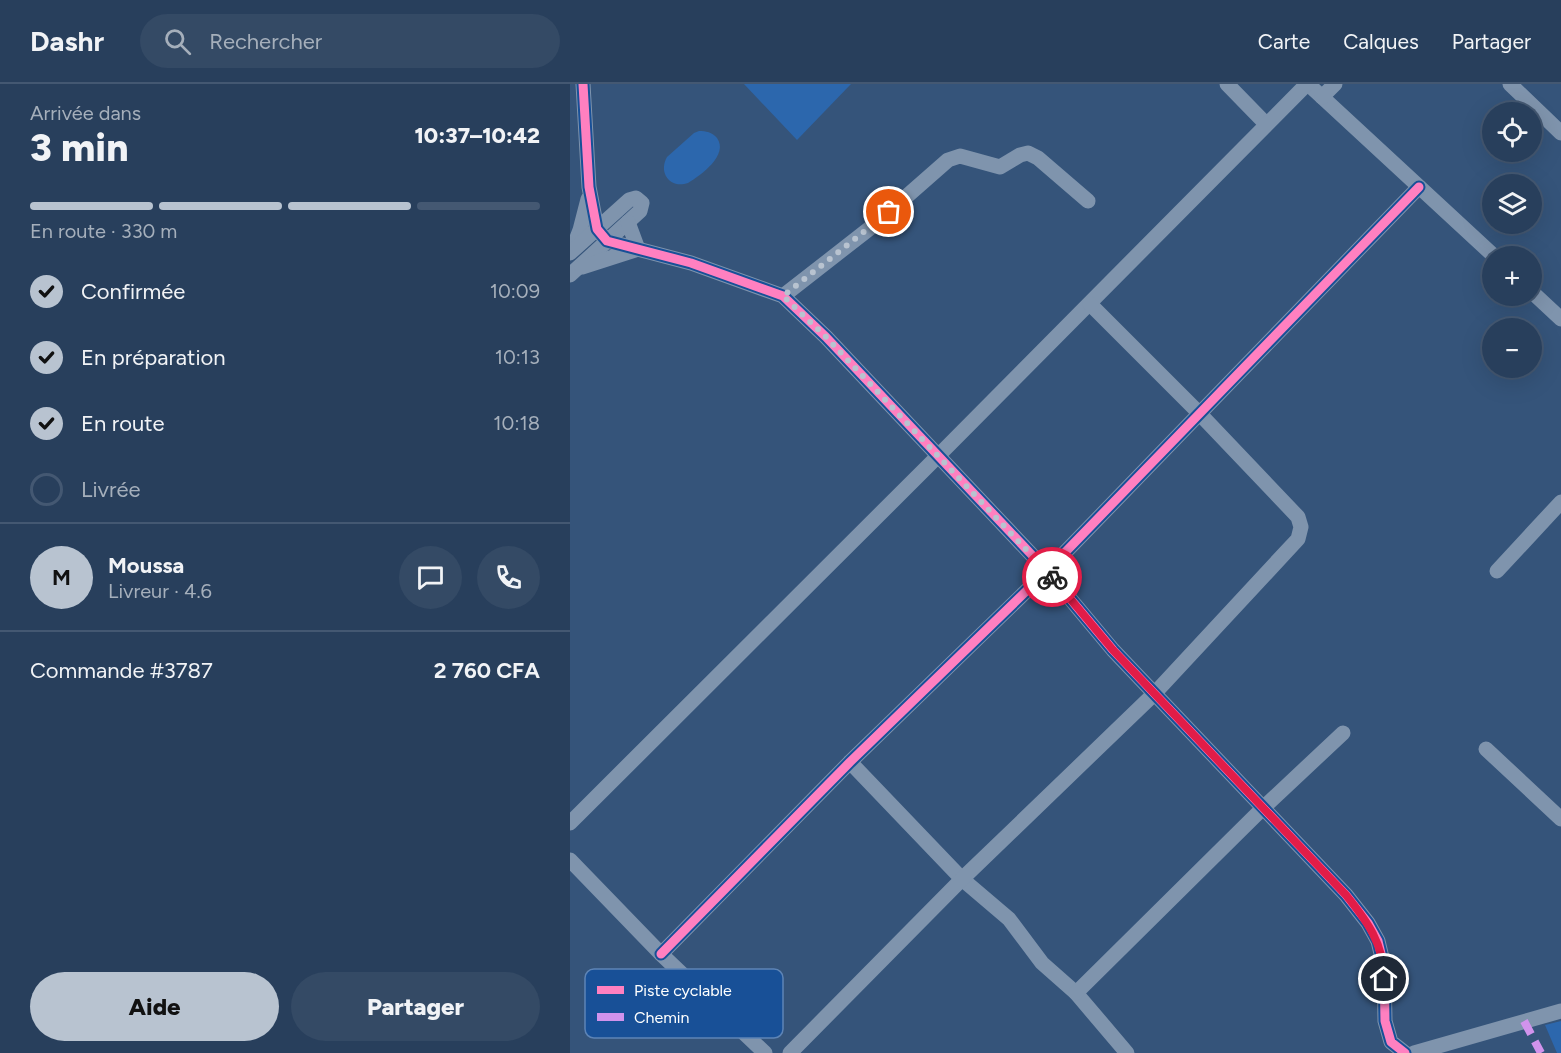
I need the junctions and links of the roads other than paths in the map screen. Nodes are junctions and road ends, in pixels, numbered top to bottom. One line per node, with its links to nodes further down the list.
1 (583, 84): 9 (street)
2 (1227, 84): 7 (street)
3 (1307, 84): 6 (street); 7 (street)
4 (1335, 84): 6 (street)
5 (1510, 84): 8 (street)
6 (1322, 97): 10 (street)
7 (1266, 124): 21 (street)
8 (1561, 133)
9 (589, 187): 12 (street); 13 (street); 17 (street)
10 (1419, 187): 15 (street); 23 (street)
11 (1088, 201): 19 (street)
12 (623, 216): 13 (street); 14 (street); 16 (street)
13 (597, 229): 14 (street); 17 (street)
14 (607, 241): 16 (street); 18 (street)
15 (1483, 246)
16 (638, 249): 18 (street); 19 (street)
17 (571, 252)
18 (575, 271)
19 (783, 296): 24 (street)
20 (1542, 301): 22 (street)
21 (1090, 304): 23 (street); 24 (street)
22 (1561, 319)
23 (1199, 413): 26 (street); 28 (street)
24 (938, 457): 26 (street); 34 (street)
25 (1561, 502): 27 (street)
26 (1047, 571): 28 (street); 31 (street)
27 (1497, 571)
28 (1154, 694): 32 (street); 36 (street)
29 (1343, 733): 32 (street)
30 (1486, 749): 33 (street)
31 (850, 762): 36 (street); 37 (street)
32 (1263, 808): 39 (street); 45 (street)
33 (1561, 819)
34 (570, 823)
35 (570, 860): 37 (street)
36 (962, 879): 39 (street); 43 (street)
37 (662, 954): 38 (street)
38 (678, 969)
39 (1076, 993): 44 (street)
40 (1561, 1011): 46 (street)
41 (749, 1038): 42 (street)
42 (765, 1053)
43 (790, 1053)
44 (1127, 1053)
45 (1405, 1053)
46 (1414, 1053)

